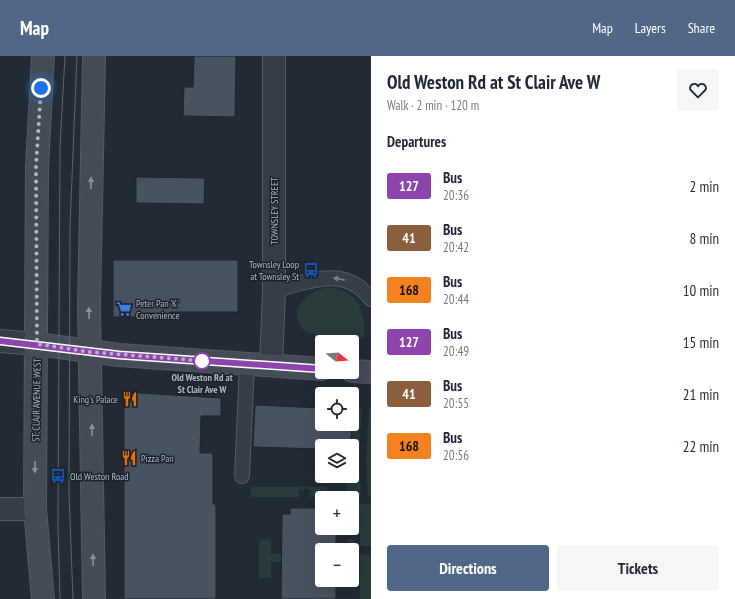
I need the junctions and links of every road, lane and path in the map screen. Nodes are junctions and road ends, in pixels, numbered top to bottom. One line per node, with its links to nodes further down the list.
1 (43, 56): 7 (main road, ST. CLAIR AVENUE WEST)
2 (94, 56): 8 (main road, one-way to 2)
3 (274, 56): 4 (street, TOWNSLEY STREET)
4 (274, 290): 5 (lane, one-way to 4); 10 (street, TOWNSLEY STREET)
5 (371, 299)
6 (0, 341): 7 (street)
7 (37, 344): 8 (main road); 16 (main road, ST. CLAIR AVENUE WEST, one-way to 16)
8 (90, 352): 9 (main road); 18 (main road, one-way to 8)
9 (247, 364): 10 (main road); 14 (lane)
10 (271, 365): 11 (main road)
11 (315, 368)
12 (359, 371): 13 (main road)
13 (371, 372)
14 (242, 476)
15 (0, 509): 16 (street)
16 (35, 509): 17 (main road, ST. CLAIR AVENUE WEST)
17 (43, 599)
18 (94, 599)

